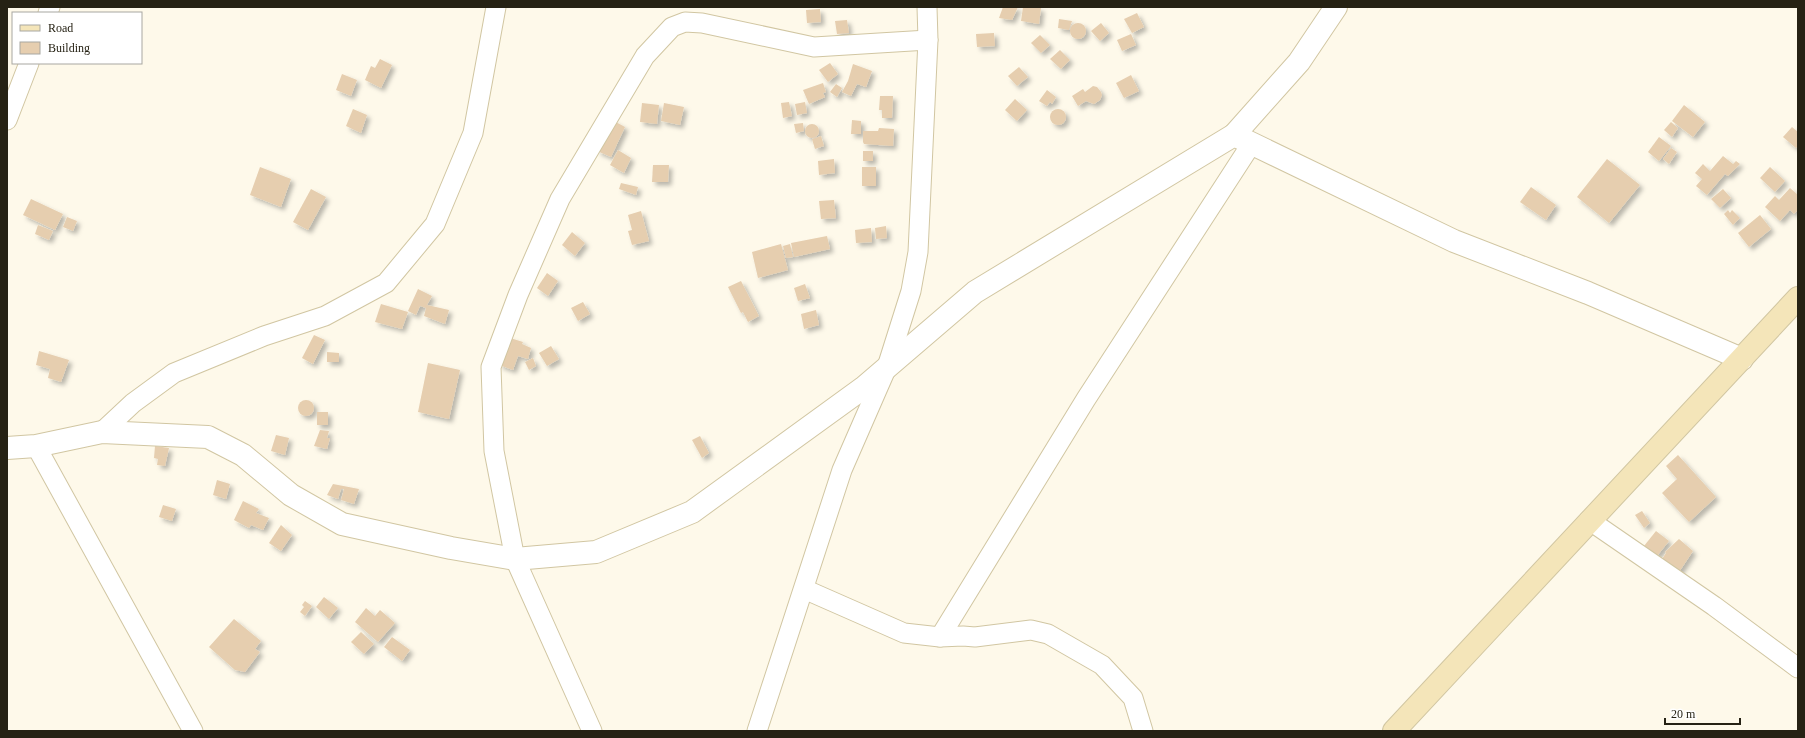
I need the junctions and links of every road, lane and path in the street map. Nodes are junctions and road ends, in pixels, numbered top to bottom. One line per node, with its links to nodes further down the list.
1 (496, 7): 11 (street)
2 (927, 7): 4 (street)
3 (1336, 7): 7 (street)
4 (928, 40): 10 (street); 15 (street)
5 (29, 64): 6 (street)
6 (7, 120)
7 (1243, 139): 9 (street); 10 (street); 17 (street)
8 (1798, 298): 9 (main road)
9 (1742, 360): 14 (main road)
10 (887, 367): 15 (street); 16 (street)
11 (102, 432): 12 (street); 15 (street)
12 (36, 446): 13 (street); 19 (street)
13 (7, 448)
14 (1590, 520): 18 (street); 23 (main road)
15 (515, 560): 20 (street)
16 (804, 589): 17 (street); 21 (street)
17 (940, 637): 22 (street)
18 (1798, 668)
19 (192, 731)
20 (592, 731)
21 (757, 731)
22 (1143, 731)
23 (1394, 731)

